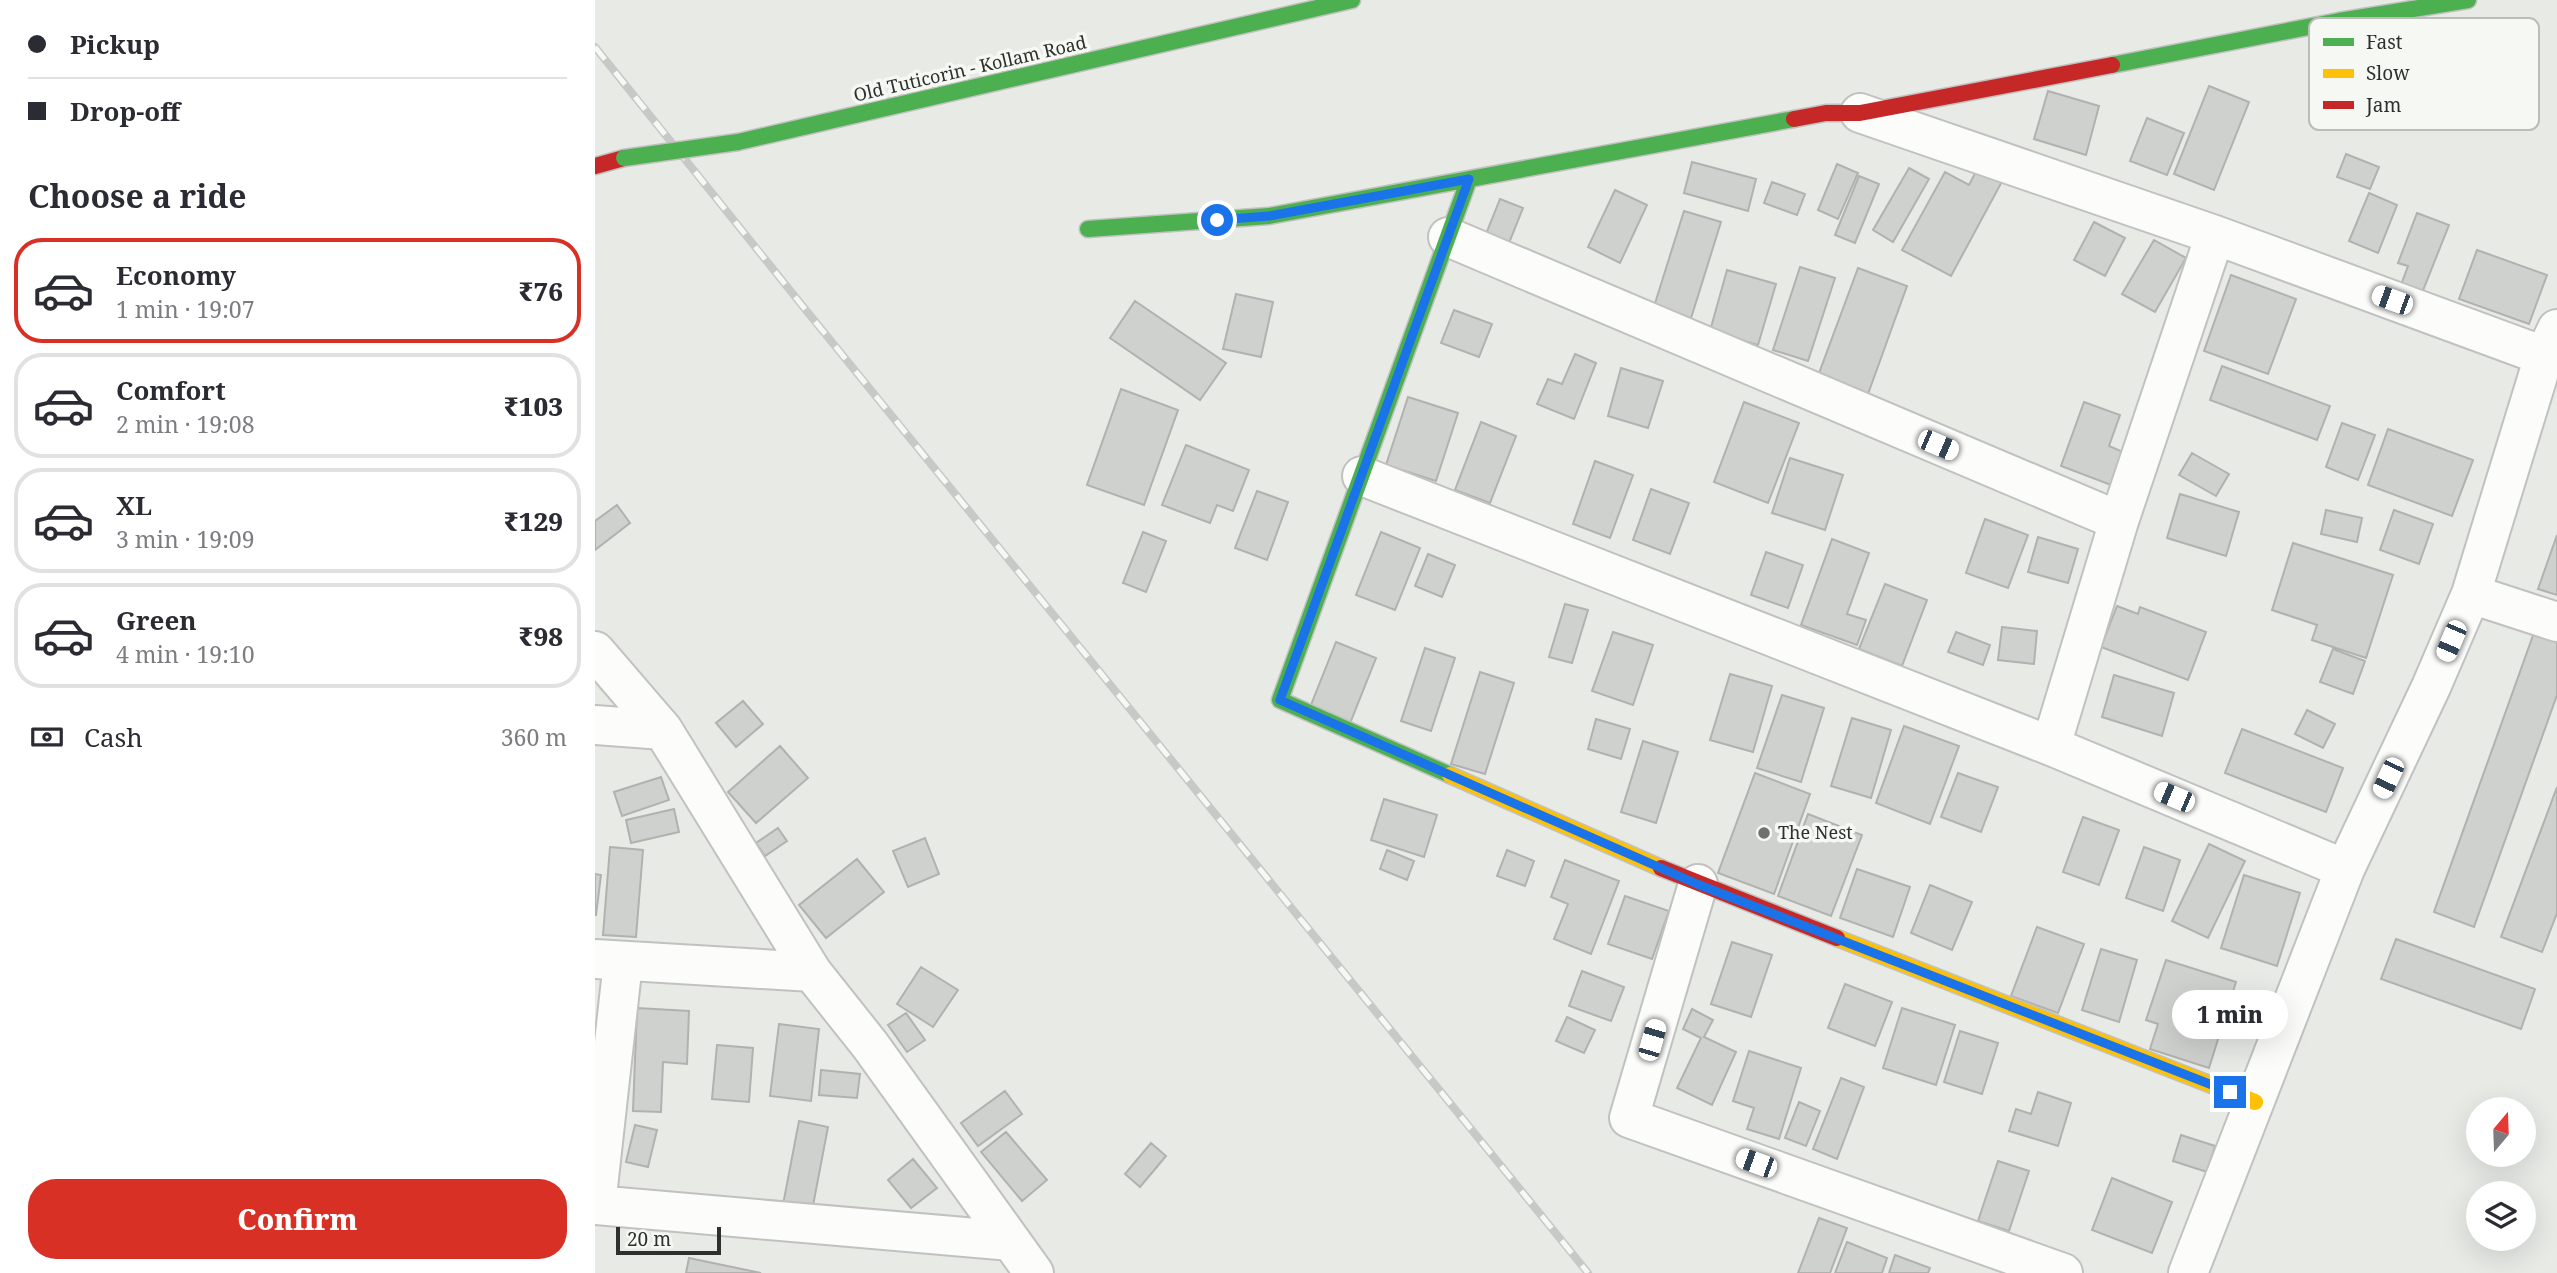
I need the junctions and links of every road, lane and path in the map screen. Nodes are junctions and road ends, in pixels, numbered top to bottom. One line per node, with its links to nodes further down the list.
1 (1352, 0): 6 (street, Old Tuticorin - Kollam Road, bridge)
2 (2468, 0): 3 (street)
3 (2357, 18)
4 (2309, 27): 5 (street)
5 (1860, 113): 7 (street); 9 (street)
6 (595, 166)
7 (1469, 179): 8 (street); 10 (street)
8 (1088, 229)
9 (2215, 235): 11 (street); 13 (street)
10 (1448, 237): 12 (street); 13 (street)
11 (2551, 343): 14 (street)
12 (1362, 476): 19 (street); 21 (street)
13 (2119, 521): 19 (street)
14 (2471, 594): 15 (street); 20 (street)
15 (2557, 621)
16 (595, 651): 18 (street)
17 (595, 725): 18 (street)
18 (663, 730): 23 (street)
19 (2051, 746): 20 (street)
20 (2345, 869): 24 (street)
21 (1697, 884): 24 (street); 28 (street)
22 (609, 960): 23 (street); 25 (street)
23 (813, 972): 26 (street)
24 (2255, 1102): 29 (street)
25 (596, 1205): 26 (street)
26 (1011, 1241): 27 (street)
27 (1034, 1273)
28 (2063, 1273)
29 (2188, 1273)

